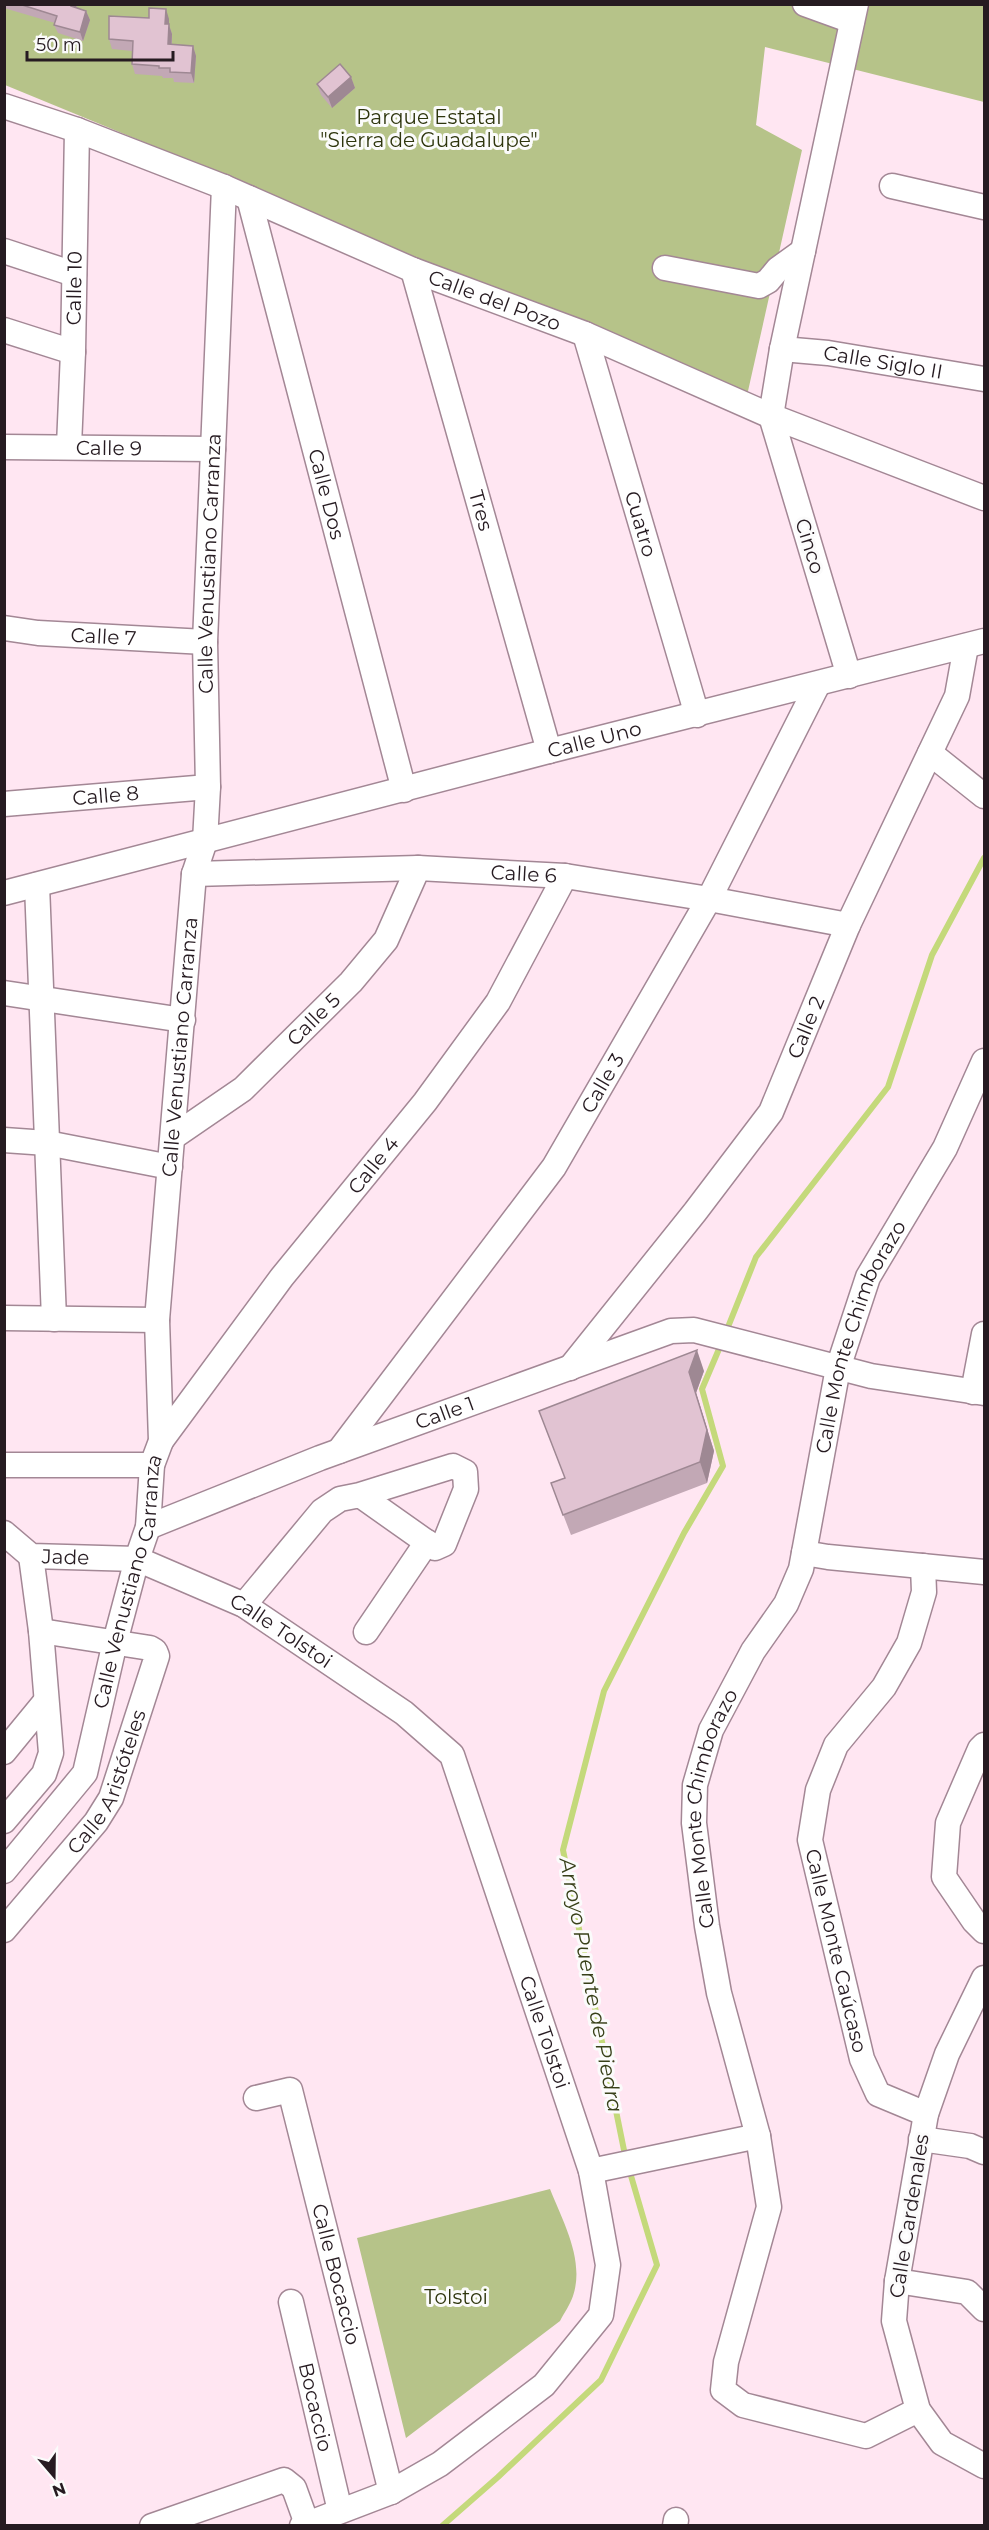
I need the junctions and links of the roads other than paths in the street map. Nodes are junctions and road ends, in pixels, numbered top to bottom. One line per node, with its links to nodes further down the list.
1 (805, 4): 2 (street)
2 (854, 13): 10 (street)
3 (4, 106): 4 (street, Calle del Pozo)
4 (77, 130): 6 (street, Calle del Pozo); 13 (street, Calle 10)
5 (892, 186): 8 (street)
6 (224, 188): 7 (street, Calle del Pozo); 22 (street, Calle Venustiano Carranza)
7 (249, 198): 12 (street, Calle del Pozo); 33 (street, Calle Dos)
8 (984, 207)
9 (4, 251): 13 (street)
10 (803, 251): 11 (street); 16 (street)
11 (665, 267)
12 (413, 270): 15 (street, Calle del Pozo); 30 (street, Tres)
13 (74, 273): 17 (street, Calle 10)
14 (4, 330): 17 (street)
15 (585, 334): 19 (street, Calle del Pozo); 29 (street, Cuatro)
16 (782, 349): 18 (street, Calle Siglo II); 19 (street)
17 (73, 352): 20 (street, Calle 10)
18 (984, 374)
19 (771, 416): 23 (street, Calle del Pozo); 27 (street, Cinco)
20 (69, 446): 21 (street, Calle 9); 22 (street, Calle 9)
21 (4, 447)
22 (213, 448): 25 (street, Calle Venustiano Carranza)
23 (984, 498)
24 (4, 628): 25 (street, Calle 7)
25 (205, 642): 32 (street, Calle Venustiano Carranza)
26 (975, 643): 27 (street, Calle Uno); 31 (street, Calle 2)
27 (849, 676): 28 (street, Calle Uno)
28 (818, 684): 29 (street, Calle Uno); 42 (street, Calle 3)
29 (697, 715): 30 (street, Calle Uno)
30 (549, 751): 33 (street, Calle Uno)
31 (930, 753): 34 (street); 43 (street, Calle 2)
32 (208, 787): 35 (street, Calle 8); 36 (street, Calle Venustiano Carranza)
33 (404, 790): 36 (street, Calle Uno)
34 (984, 796)
35 (4, 804)
36 (205, 841): 38 (street, Calle Venustiano Carranza); 40 (street, Calle Uno)
37 (418, 868): 38 (street, Calle 6); 39 (street, Calle 6); 48 (street, Calle 5)
38 (194, 874): 46 (street, Calle Venustiano Carranza)
39 (565, 876): 42 (street, Calle 6); 59 (street, Calle 4)
40 (37, 885): 41 (street, Calle Uno); 45 (street)
41 (4, 893)
42 (709, 899): 43 (street, Calle 6); 60 (street, Calle 3)
43 (848, 925): 56 (street, Calle 2)
44 (4, 993): 45 (street)
45 (42, 999): 46 (street); 50 (street)
46 (183, 1020): 48 (street, Calle Venustiano Carranza)
47 (984, 1061): 57 (street, Calle Monte Chimborazo)
48 (173, 1137): 51 (street, Calle Venustiano Carranza)
49 (4, 1140): 50 (street)
50 (47, 1143): 51 (street); 53 (street)
51 (170, 1167): 54 (street, Calle Venustiano Carranza)
52 (4, 1318): 53 (street)
53 (54, 1319): 54 (street)
54 (157, 1320): 59 (street, Calle Venustiano Carranza)
55 (984, 1334): 58 (street)
56 (570, 1368): 57 (street, Calle 1); 60 (street, Calle 1)
57 (838, 1368): 58 (street, Calle 1); 67 (street, Calle Monte Chimborazo)
58 (979, 1393)
59 (161, 1441): 61 (street, Calle Venustiano Carranza)
60 (339, 1451): 64 (street, Calle 1)
61 (152, 1464): 62 (street); 64 (street, Calle Venustiano Carranza)
62 (4, 1465)
63 (360, 1495): 66 (street); 66 (street); 72 (street)
64 (148, 1527): 69 (street, Calle Venustiano Carranza)
65 (4, 1533): 68 (street, Jade)
66 (427, 1542): 74 (street)
67 (804, 1552): 70 (street); 86 (street, Calle Monte Chimborazo)
68 (31, 1556): 69 (street, Jade); 73 (street)
69 (137, 1559): 72 (street, Calle Tolstoi); 75 (street, Calle Venustiano Carranza)
70 (923, 1566): 71 (street); 85 (street, Calle Monte Caúcaso)
71 (984, 1572)
72 (244, 1605): 89 (street, Calle Tolstoi)
73 (40, 1631): 75 (street); 76 (street)
74 (366, 1632)
75 (115, 1642): 80 (street, Calle Venustiano Carranza); 81 (street, Calle Aristóteles)
76 (45, 1702): 78 (street); 79 (street)
77 (984, 1745): 82 (street)
78 (4, 1752)
79 (4, 1821)
80 (4, 1871)
81 (4, 1930)
82 (984, 1931)
83 (983, 1985): 85 (street, Calle Cardenales)
84 (256, 2098): 95 (street, Calle Bocaccio)
85 (926, 2114): 87 (street, Calle Cardenales)
86 (758, 2136): 89 (street); 93 (street, Calle Monte Chimborazo)
87 (921, 2139): 88 (street); 90 (street, Calle Cardenales)
88 (984, 2152)
89 (591, 2171): 95 (street, Calle Tolstoi)
90 (897, 2281): 92 (street); 93 (street, Calle Cardenales)
91 (291, 2302): 96 (street, Bocaccio)
92 (984, 2308)
93 (918, 2410): 94 (street, Calle Cardenales)
94 (984, 2466)
95 (390, 2492): 96 (street, Calle Tolstoi)
96 (340, 2511): 97 (street, Calle Tolstoi)
97 (304, 2525): 98 (street)
98 (152, 2526)

